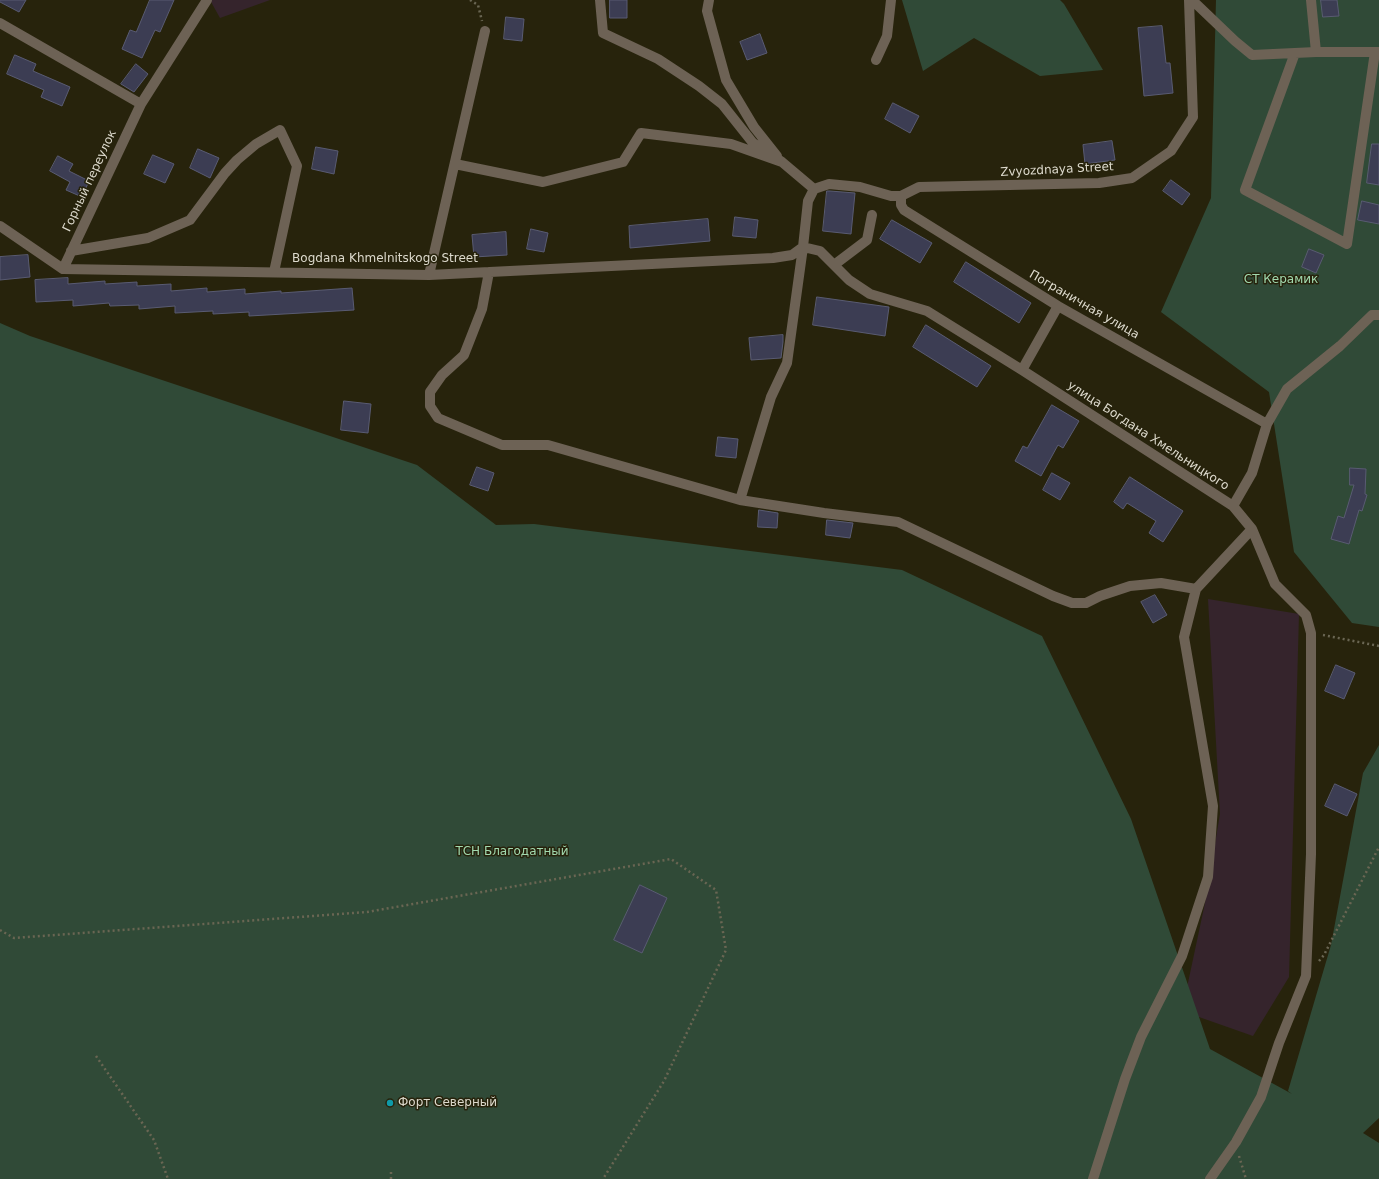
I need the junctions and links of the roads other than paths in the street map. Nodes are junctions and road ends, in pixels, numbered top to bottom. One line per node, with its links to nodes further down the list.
1 (207, 0): 13 (street, Горный переулок)
2 (600, 0): 14 (street)
3 (709, 0): 14 (street)
4 (891, 0): 12 (street)
5 (1190, 0): 11 (street); 17 (street, Zvyozdnaya Street)
6 (1311, 0): 9 (street)
7 (0, 23): 13 (street)
8 (485, 31): 15 (street)
9 (1316, 52): 10 (street); 11 (street)
10 (1377, 52): 11 (street)
11 (1295, 53)
12 (876, 60)
13 (141, 104): 21 (street, Горный переулок)
14 (782, 162): 15 (street); 16 (street)
15 (455, 164): 26 (street)
16 (814, 189): 17 (street); 20 (street)
17 (901, 196): 27 (street, Пограничная улица)
18 (872, 215): 22 (street)
19 (0, 226): 23 (street)
20 (803, 246): 22 (street); 25 (street, Bogdana Khmelnitskogo Street); 31 (street)
21 (71, 251): 23 (street, Горный переулок); 24 (street)
22 (834, 265): 29 (street, улица Богдана Хмельницкого)
23 (63, 269): 24 (street, Bogdana Khmelnitskogo Street)
24 (274, 272): 26 (street, Bogdana Khmelnitskogo Street)
25 (489, 272): 26 (street, Bogdana Khmelnitskogo Street); 31 (street)
26 (429, 275)
27 (1058, 306): 29 (street); 30 (street, Пограничная улица)
28 (1379, 315): 30 (street, улица Богдана Хмельницкого)
29 (1022, 370): 32 (street, улица Богдана Хмельницкого)
30 (1267, 424): 32 (street, улица Богдана Хмельницкого)
31 (740, 500): 34 (street)
32 (1233, 506): 33 (street)
33 (1252, 529): 34 (street); 36 (street)
34 (1196, 589): 35 (street)
35 (1093, 1179)
36 (1210, 1179)

